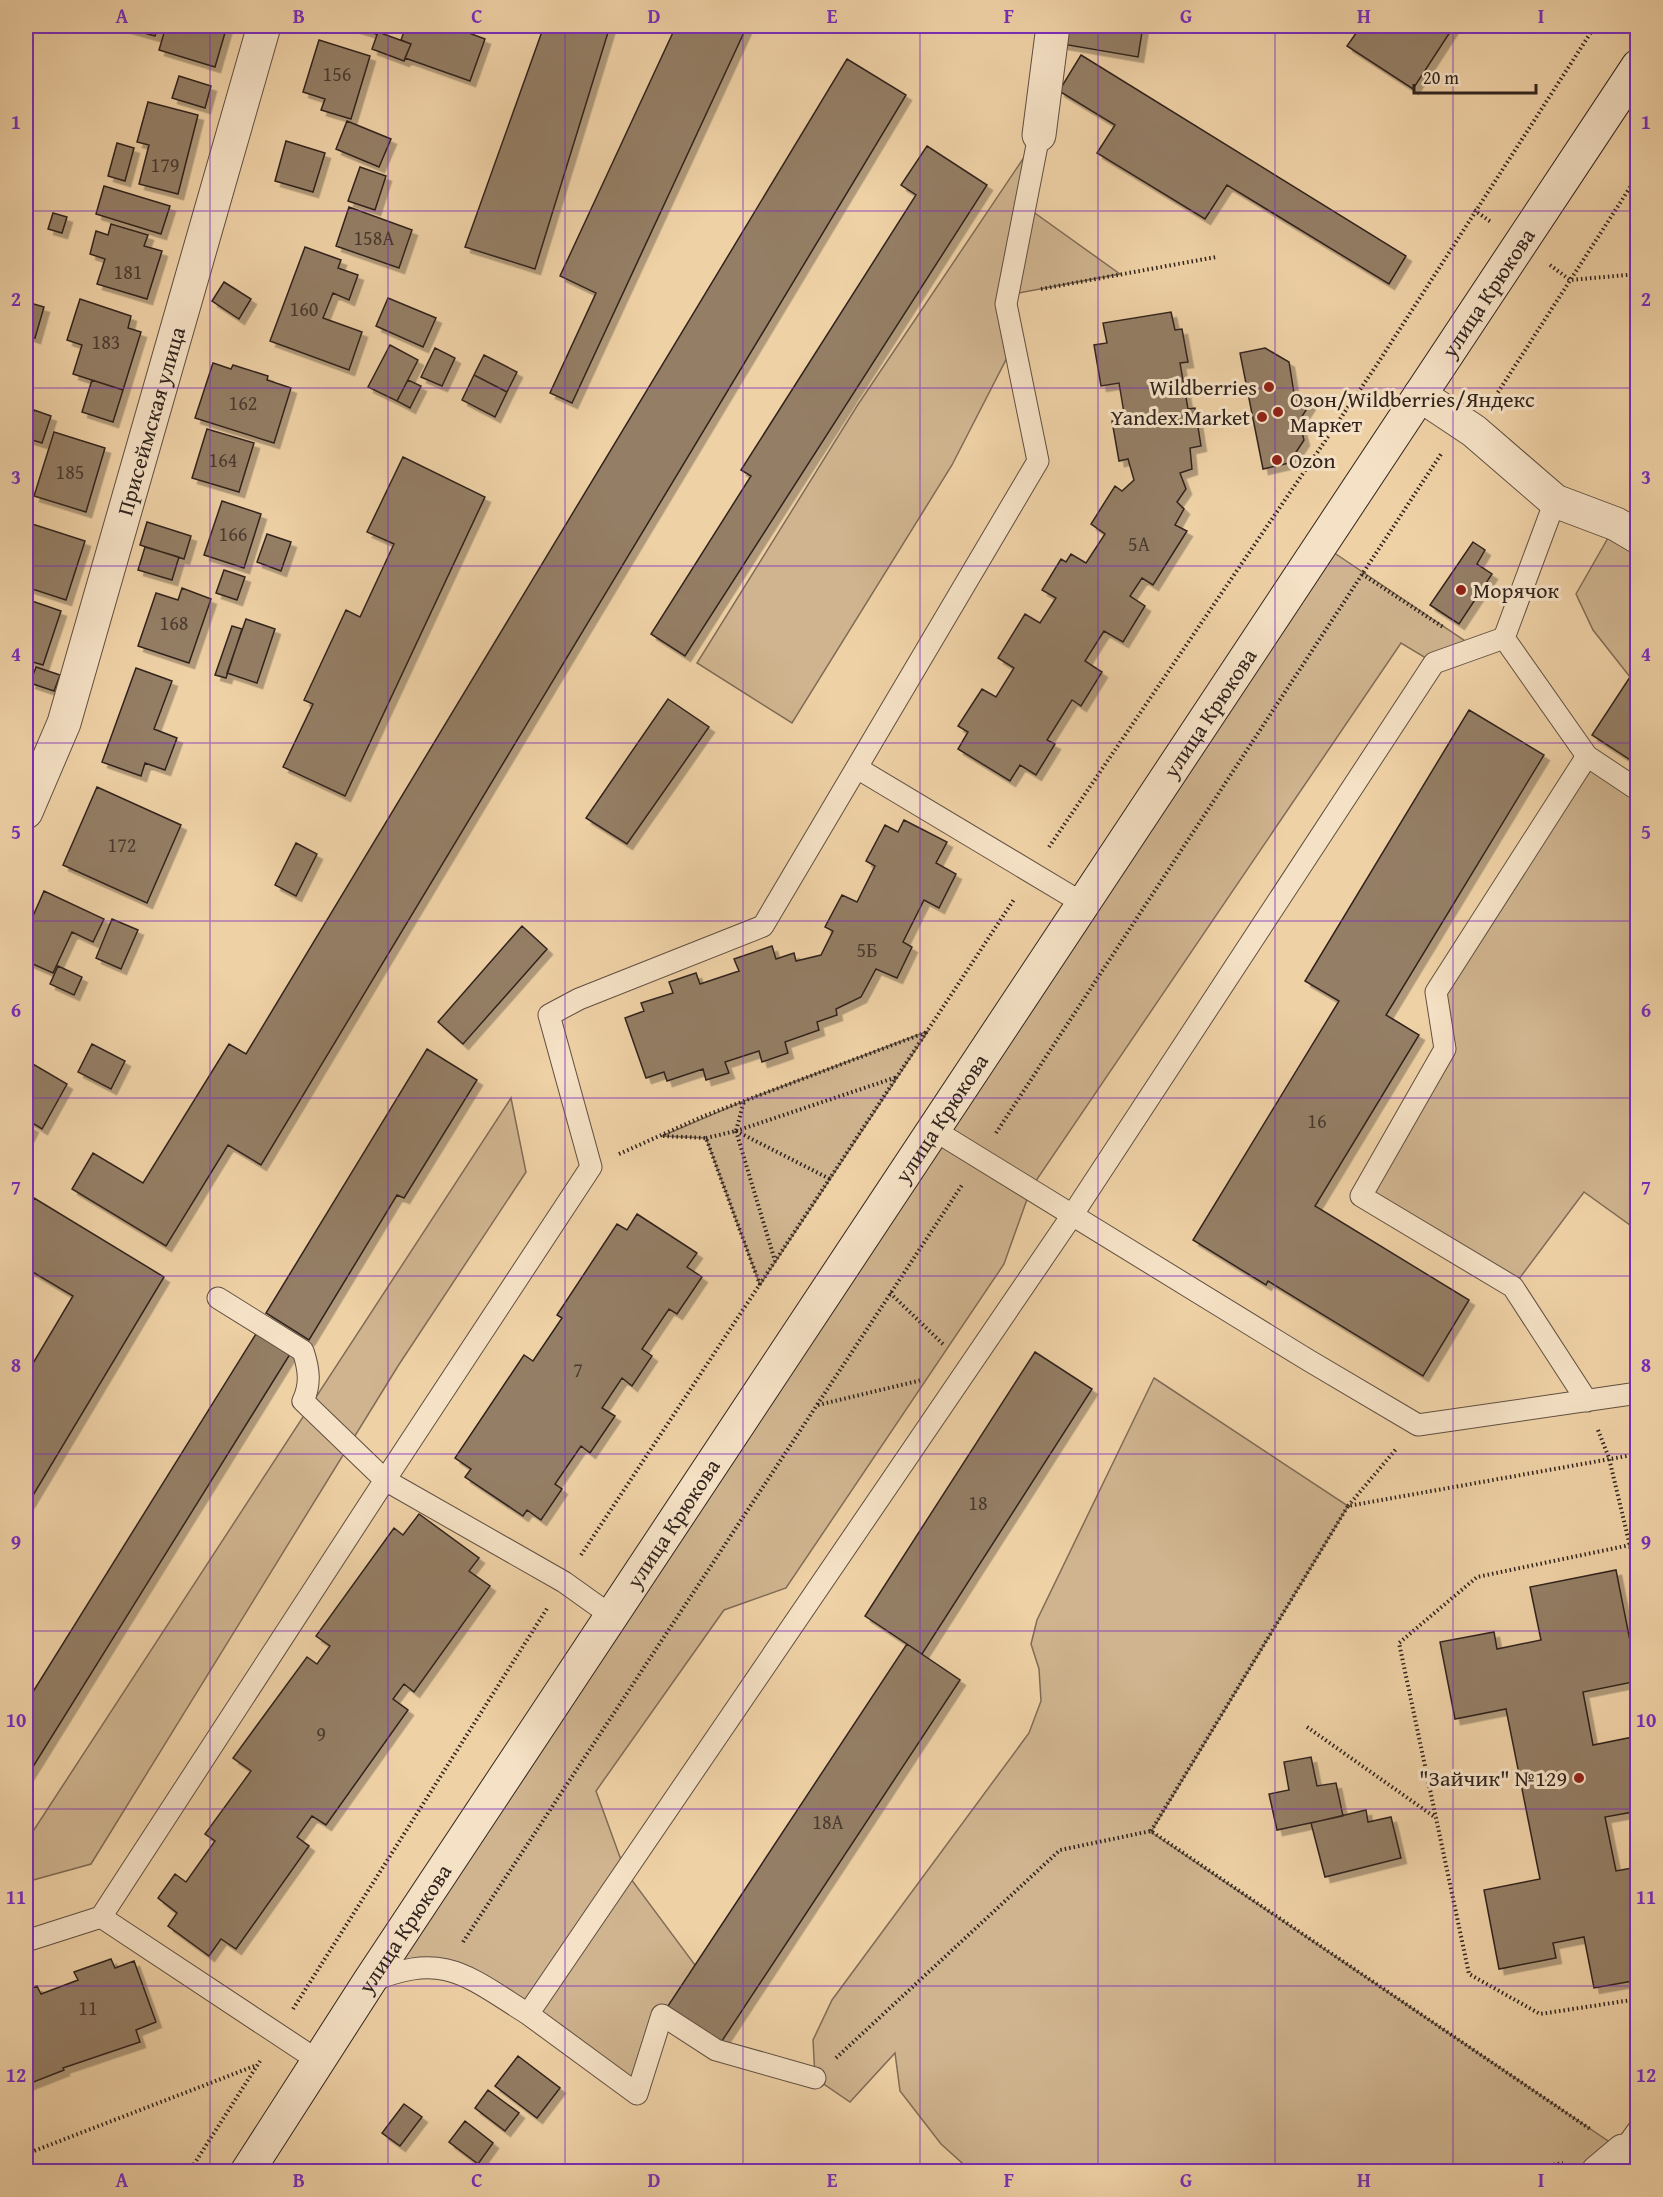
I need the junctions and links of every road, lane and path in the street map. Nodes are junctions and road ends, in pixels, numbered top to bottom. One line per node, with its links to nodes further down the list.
1 (264, 26): 21 (main road, Присеймская улица)
2 (1053, 26): 5 (main road)
3 (1595, 26): 22 (path)
4 (1638, 66): 11 (main road, улица Крюкова)
5 (1039, 135): 10 (lane)
6 (1638, 175): 9 (path)
7 (1216, 256): 10 (path)
8 (1638, 274): 9 (path)
9 (1570, 280): 12 (path)
10 (1008, 295): 19 (lane)
11 (1420, 395): 12 (main road); 23 (main road, улица Крюкова)
12 (1467, 427): 13 (main road); 15 (path)
13 (1555, 501): 14 (main road); 17 (lane)
14 (1638, 537)
15 (1362, 574): 16 (path); 29 (path)
16 (1451, 632)
17 (1504, 638): 18 (lane); 35 (lane)
18 (1587, 756): 20 (lane); 42 (lane)
19 (857, 768): 22 (lane); 32 (lane)
20 (1638, 790)
21 (26, 812)
22 (1032, 872): 23 (lane); 24 (path)
23 (1084, 904): 27 (main road, улица Крюкова)
24 (928, 1031): 25 (path); 26 (path)
25 (897, 1077): 28 (path); 33 (path)
26 (744, 1101): 28 (path); 30 (path)
27 (934, 1130): 35 (lane); 52 (main road, улица Крюкова)
28 (736, 1131): 31 (path); 33 (path); 36 (path)
29 (995, 1134)
30 (662, 1136): 31 (path); 32 (path)
31 (706, 1138): 37 (path)
32 (591, 1167): 47 (lane)
33 (830, 1179): 36 (path)
34 (963, 1184): 38 (path)
35 (1073, 1214): 40 (lane); 44 (lane)
36 (775, 1262): 37 (path)
37 (760, 1285): 51 (path)
38 (891, 1293): 40 (path); 43 (path)
39 (218, 1298): 47 (lane)
40 (968, 1368): 43 (path); 62 (lane)
41 (1638, 1393): 42 (lane)
42 (1587, 1401): 44 (lane); 46 (path)
43 (818, 1405): 58 (path)
44 (1418, 1425): 48 (path)
45 (1638, 1454): 46 (path)
46 (1609, 1458): 48 (path); 49 (path)
47 (385, 1480): 51 (lane); 56 (lane)
48 (1348, 1506): 55 (path)
49 (1630, 1545): 50 (path); 54 (path)
50 (1638, 1580)
51 (564, 1582): 52 (lane); 61 (path)
52 (613, 1617): 59 (main road, улица Крюкова)
53 (1307, 1727): 54 (path)
54 (1436, 1818): 60 (path)
55 (1151, 1832): 66 (path); 67 (path)
56 (100, 1917): 57 (lane); 64 (lane)
57 (26, 1941)
58 (446, 1968): 59 (lane); 62 (lane)
59 (369, 1982): 64 (main road, улица Крюкова)
60 (1638, 1999)
61 (290, 2014)
62 (528, 2014): 66 (lane)
63 (264, 2054): 65 (path)
64 (320, 2062): 70 (main road, улица Крюкова)
65 (258, 2064): 68 (path); 69 (path)
66 (814, 2078)
67 (1620, 2151)
68 (26, 2154)
69 (189, 2172)
70 (247, 2172)
71 (1212, 2172): 72 (path)
72 (1280, 2172)

